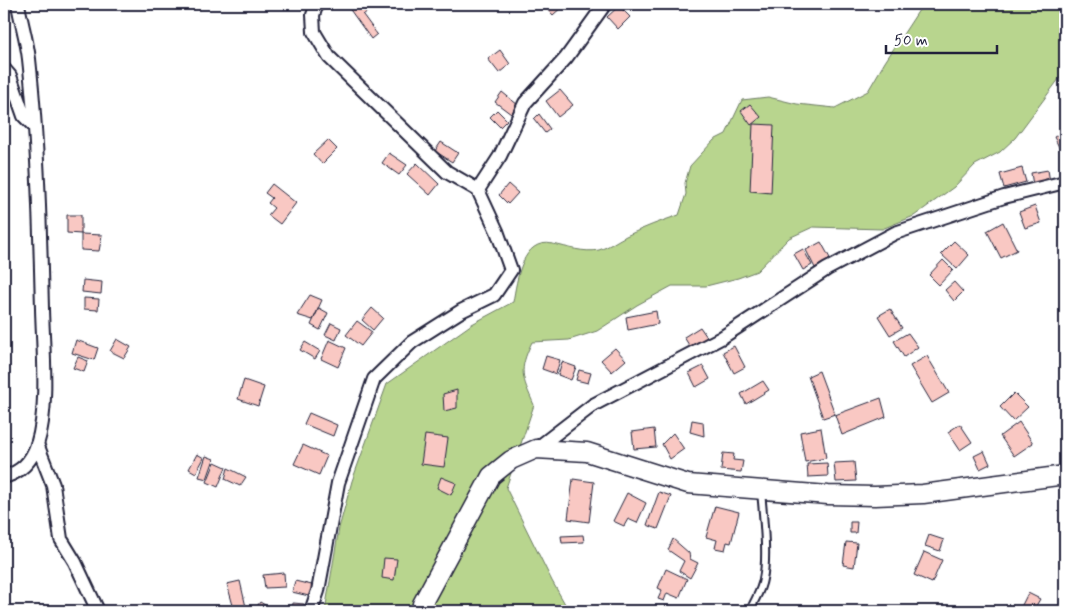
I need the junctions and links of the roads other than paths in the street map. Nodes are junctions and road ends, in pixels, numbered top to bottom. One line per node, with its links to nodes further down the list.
1 (18, 4): 5 (street)
2 (317, 4): 7 (street)
3 (605, 4): 7 (street)
4 (4, 69): 5 (street)
5 (34, 126): 8 (street)
6 (1065, 182): 9 (street)
7 (478, 190): 14 (street)
8 (37, 444): 11 (street); 13 (street)
9 (536, 449): 12 (main road); 15 (main road)
10 (1065, 475): 12 (main road)
11 (4, 478)
12 (762, 490): 16 (lane)
13 (98, 611)
14 (311, 611)
15 (421, 611)
16 (750, 611)

